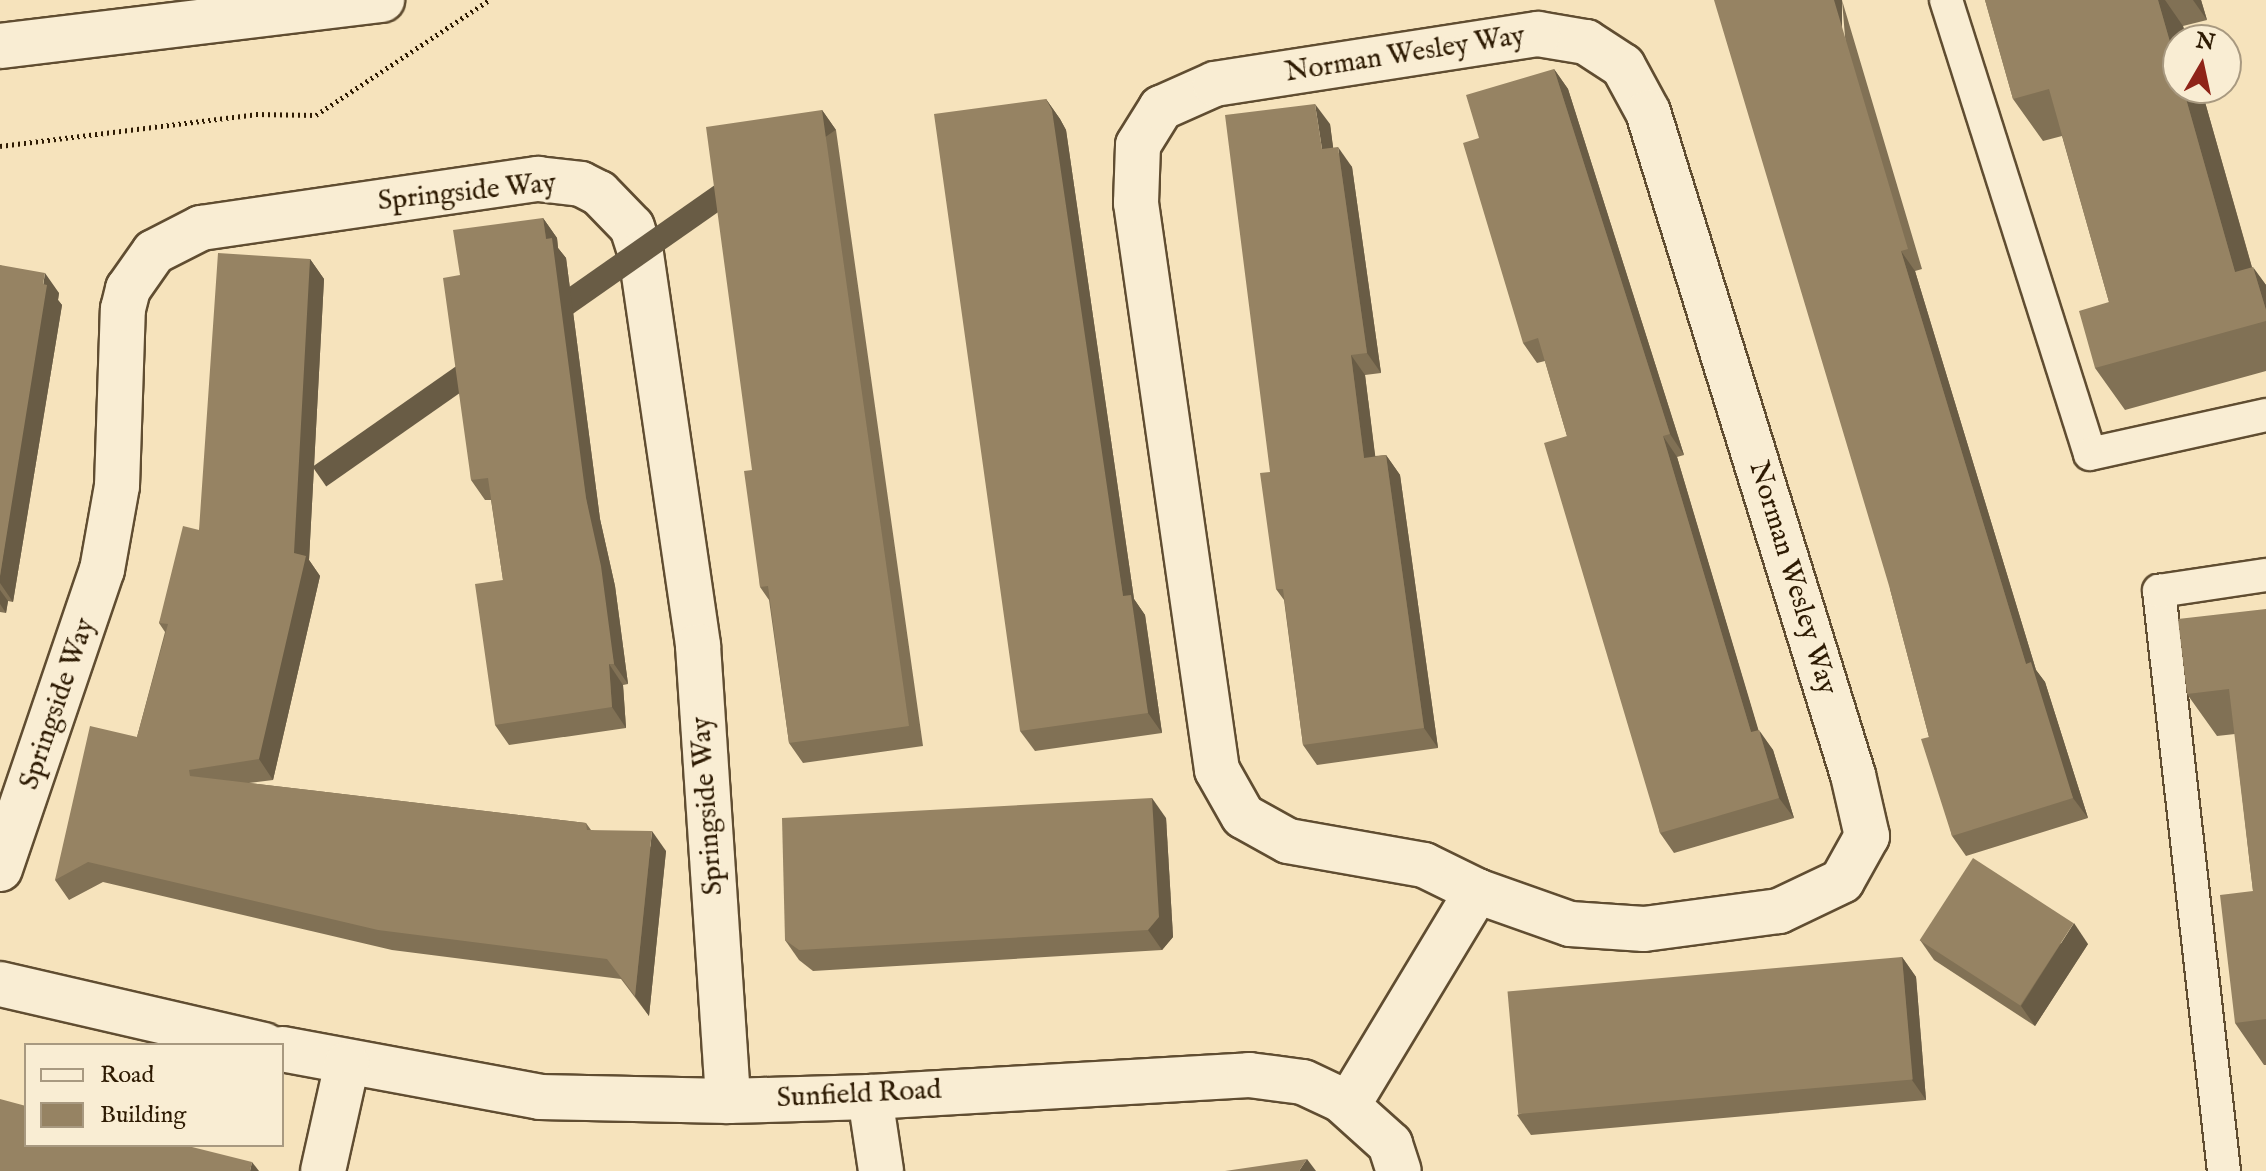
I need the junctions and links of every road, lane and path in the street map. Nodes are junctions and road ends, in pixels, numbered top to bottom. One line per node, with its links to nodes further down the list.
1 (382, 0): 4 (street)
2 (489, 0): 5 (path)
3 (1946, 0): 6 (lane)
4 (0, 46)
5 (0, 146)
6 (2266, 415)
7 (2266, 575): 20 (lane)
8 (0, 869): 15 (street, Springside Way)
9 (1477, 891): 9 (street, Norman Wesley Way); 16 (street)
10 (0, 984): 11 (street)
11 (255, 1043)
12 (284, 1049): 13 (street, Sunfield Road)
13 (347, 1064): 15 (street, Sunfield Road); 17 (street)
14 (870, 1097): 15 (street, Sunfield Road); 16 (street, Sunfield Road); 18 (street)
15 (728, 1101)
16 (1348, 1105): 19 (street, Sunfield Road)
17 (323, 1171)
18 (881, 1171)
19 (1399, 1171)
20 (2224, 1171)

